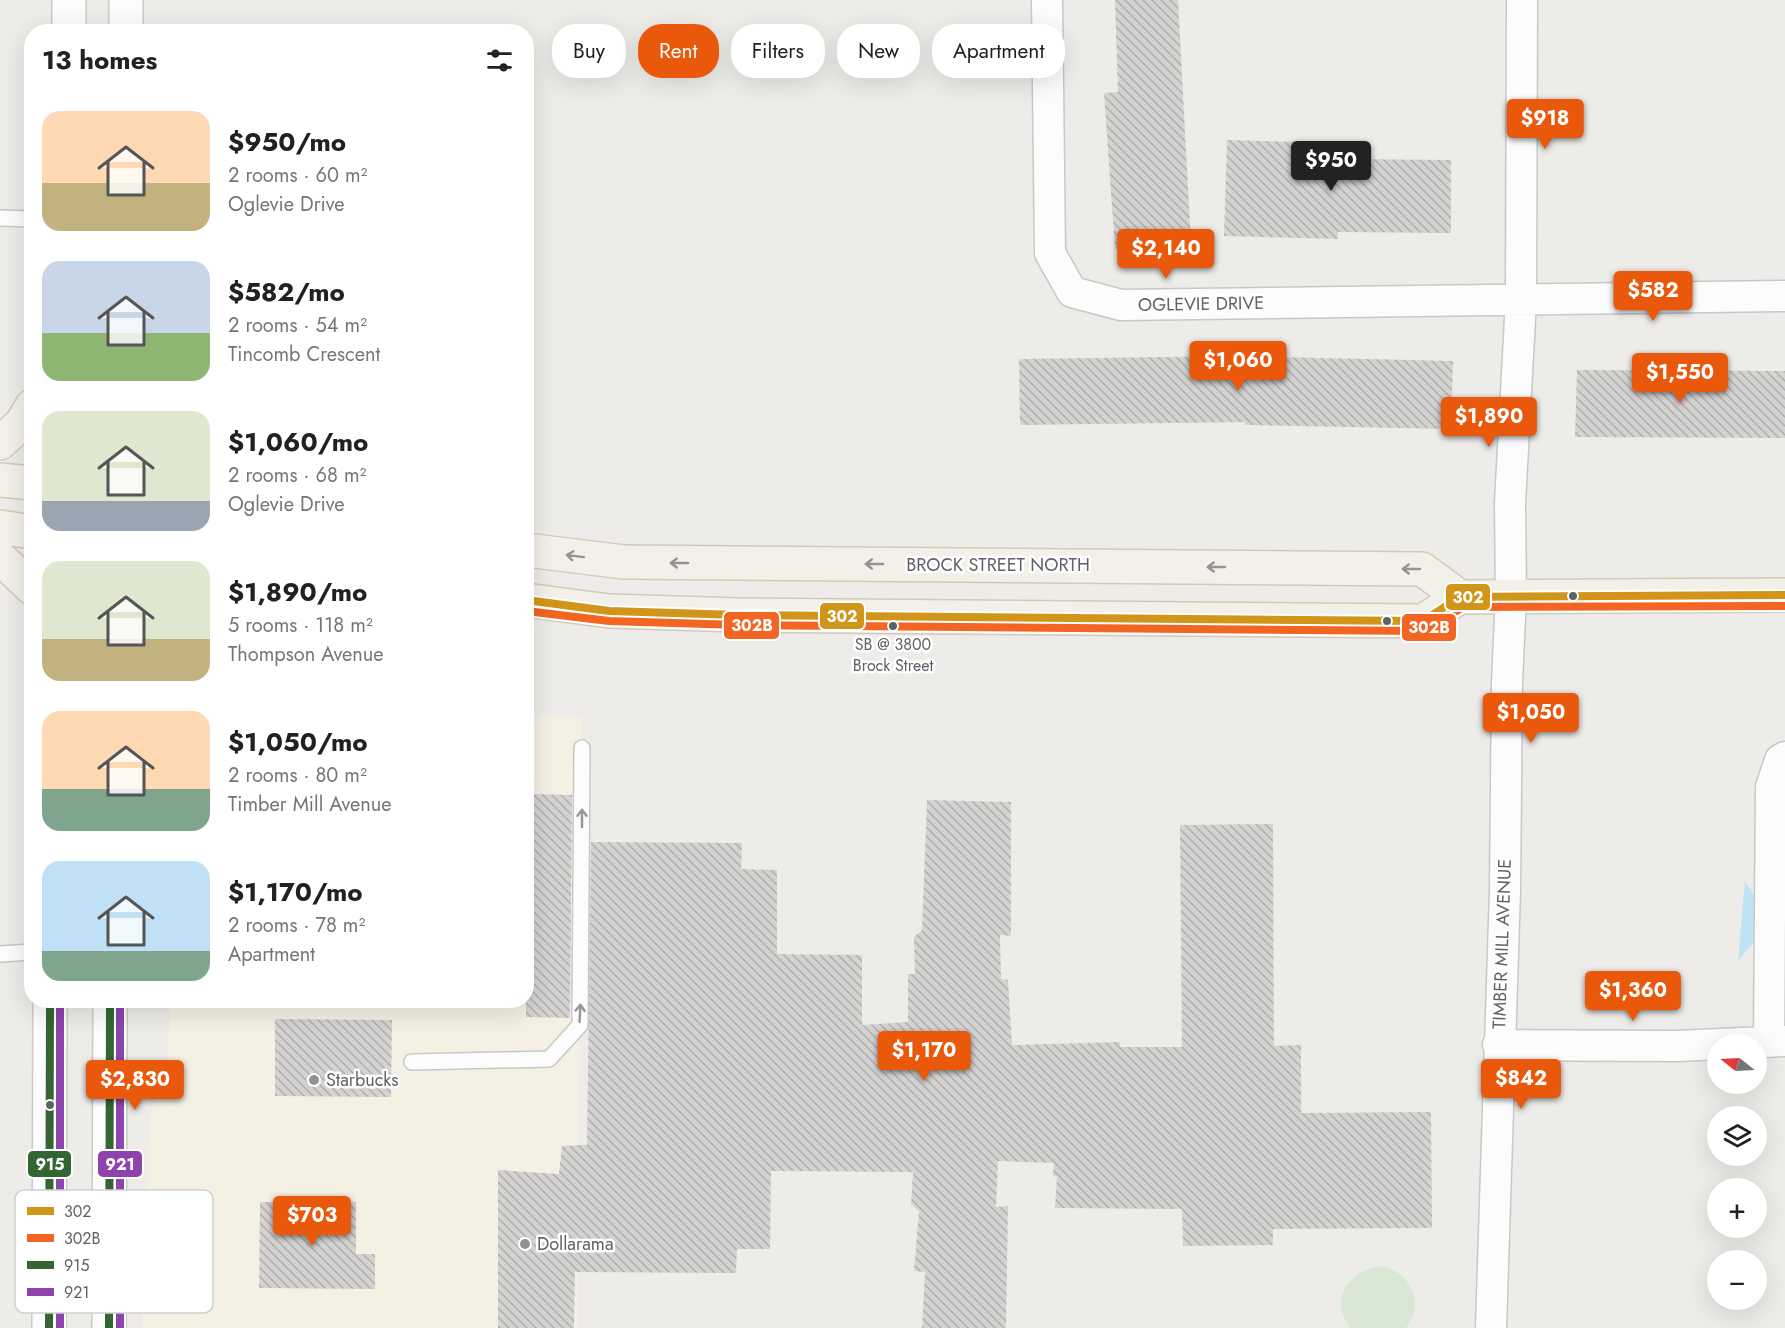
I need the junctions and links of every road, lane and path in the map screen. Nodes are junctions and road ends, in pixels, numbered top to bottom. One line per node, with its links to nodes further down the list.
1 (69, 0): 5 (main road)
2 (126, 0): 6 (main road)
3 (1047, 0): 10 (street, OGLEVIE DRIVE)
4 (1522, 0): 10 (street, TIMBER MILL AVENUE)
5 (69, 24)
6 (126, 24)
7 (0, 218): 8 (lane)
8 (24, 219)
9 (1785, 296): 10 (street, OGLEVIE DRIVE)
10 (1521, 300): 21 (street, TIMBER MILL AVENUE)
11 (24, 420): 12 (main road)
12 (0, 443)
13 (0, 480): 14 (main road)
14 (24, 482)
15 (0, 528): 16 (main road)
16 (24, 531)
17 (534, 551): 22 (main road, BROCK STREET NORTH, one-way to 17)
18 (0, 558): 19 (main road)
19 (24, 580)
20 (1785, 595): 21 (main road)
21 (1511, 596): 22 (main road); 31 (street, TIMBER MILL AVENUE)
22 (1460, 597): 23 (main road)
23 (534, 601)
24 (582, 748): 32 (lane, one-way to 24)
25 (1785, 758): 30 (street)
26 (24, 952): 27 (lane)
27 (0, 954)
28 (50, 1008): 33 (main road)
29 (110, 1008): 34 (main road)
30 (1777, 1041): 31 (street)
31 (1498, 1045): 37 (street, TIMBER MILL AVENUE)
32 (412, 1062)
33 (50, 1190)
34 (109, 1190)
35 (109, 1313): 36 (main road)
36 (109, 1328)
37 (1491, 1328)

